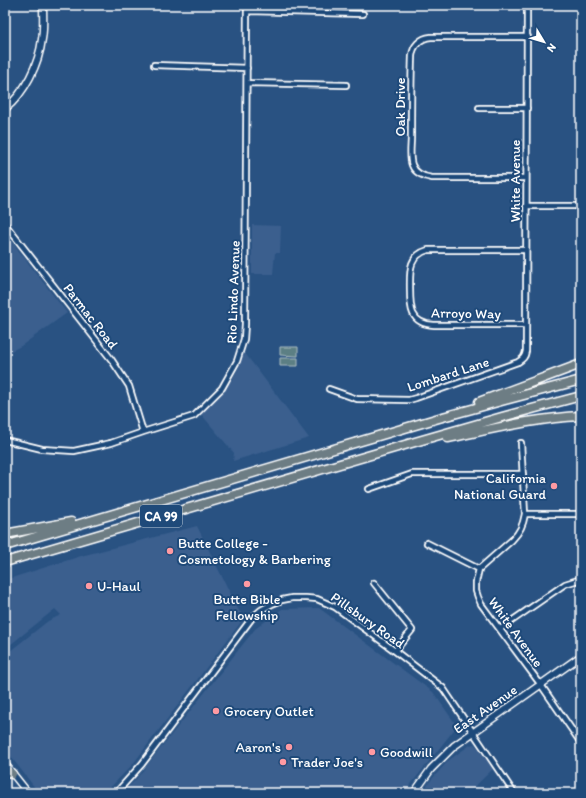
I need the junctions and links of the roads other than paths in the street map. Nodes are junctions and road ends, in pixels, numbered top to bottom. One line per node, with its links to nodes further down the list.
1 (43, 5): 13 (main road)
2 (247, 5): 4 (street, Rio Lindo Avenue)
3 (527, 5): 6 (street, White Avenue)
4 (247, 11): 5 (street); 8 (street, Rio Lindo Avenue)
5 (363, 14)
6 (528, 37): 12 (street, White Avenue); 14 (street, Oak Drive)
7 (154, 65): 8 (street)
8 (247, 68): 9 (street, Rio Lindo Avenue)
9 (247, 83): 10 (street); 27 (street, Rio Lindo Avenue)
10 (346, 85)
11 (479, 108): 12 (street)
12 (527, 108): 14 (street, White Avenue)
13 (5, 109)
14 (526, 178): 15 (street, White Avenue)
15 (526, 206): 16 (street); 18 (street, White Avenue)
16 (581, 206)
17 (5, 224): 27 (street, Parmac Road)
18 (526, 250): 19 (street, White Avenue); 19 (street, Arroyo Way)
19 (525, 325): 20 (street, White Avenue)
20 (524, 357): 23 (street, Lombard Lane)
21 (581, 364): 26 (highway)
22 (581, 380): 26 (highway, CA 99)
23 (329, 389)
24 (581, 396): 29 (highway, CA 99)
25 (581, 416): 29 (highway)
26 (439, 418): 35 (highway, CA 99)
27 (143, 432): 28 (street, Rio Lindo Avenue)
28 (5, 440)
29 (416, 442): 39 (highway, CA 99)
30 (520, 443): 31 (street)
31 (523, 474): 32 (street); 33 (street)
32 (369, 489)
33 (525, 514): 34 (street); 40 (street)
34 (581, 514)
35 (84, 523): 36 (highway); 38 (highway, CA 99)
36 (5, 534)
37 (427, 543): 40 (street)
38 (5, 546)
39 (5, 562)
40 (479, 569): 43 (street, White Avenue)
41 (581, 579): 43 (street)
42 (374, 583): 44 (street)
43 (500, 630): 46 (street, White Avenue)
44 (395, 652): 47 (street, Pillsbury Road); 53 (street, Pillsbury Road)
45 (581, 656): 46 (main road, East Avenue)
46 (541, 685): 47 (main road, East Avenue); 48 (street, White Avenue)
47 (473, 732): 54 (main road, East Avenue); 55 (street, Pillsbury Road)
48 (581, 743)
49 (5, 764): 51 (main road)
50 (5, 769): 51 (highway)
51 (12, 774): 52 (main road)
52 (28, 793)
53 (116, 793)
54 (414, 793)
55 (514, 793)

